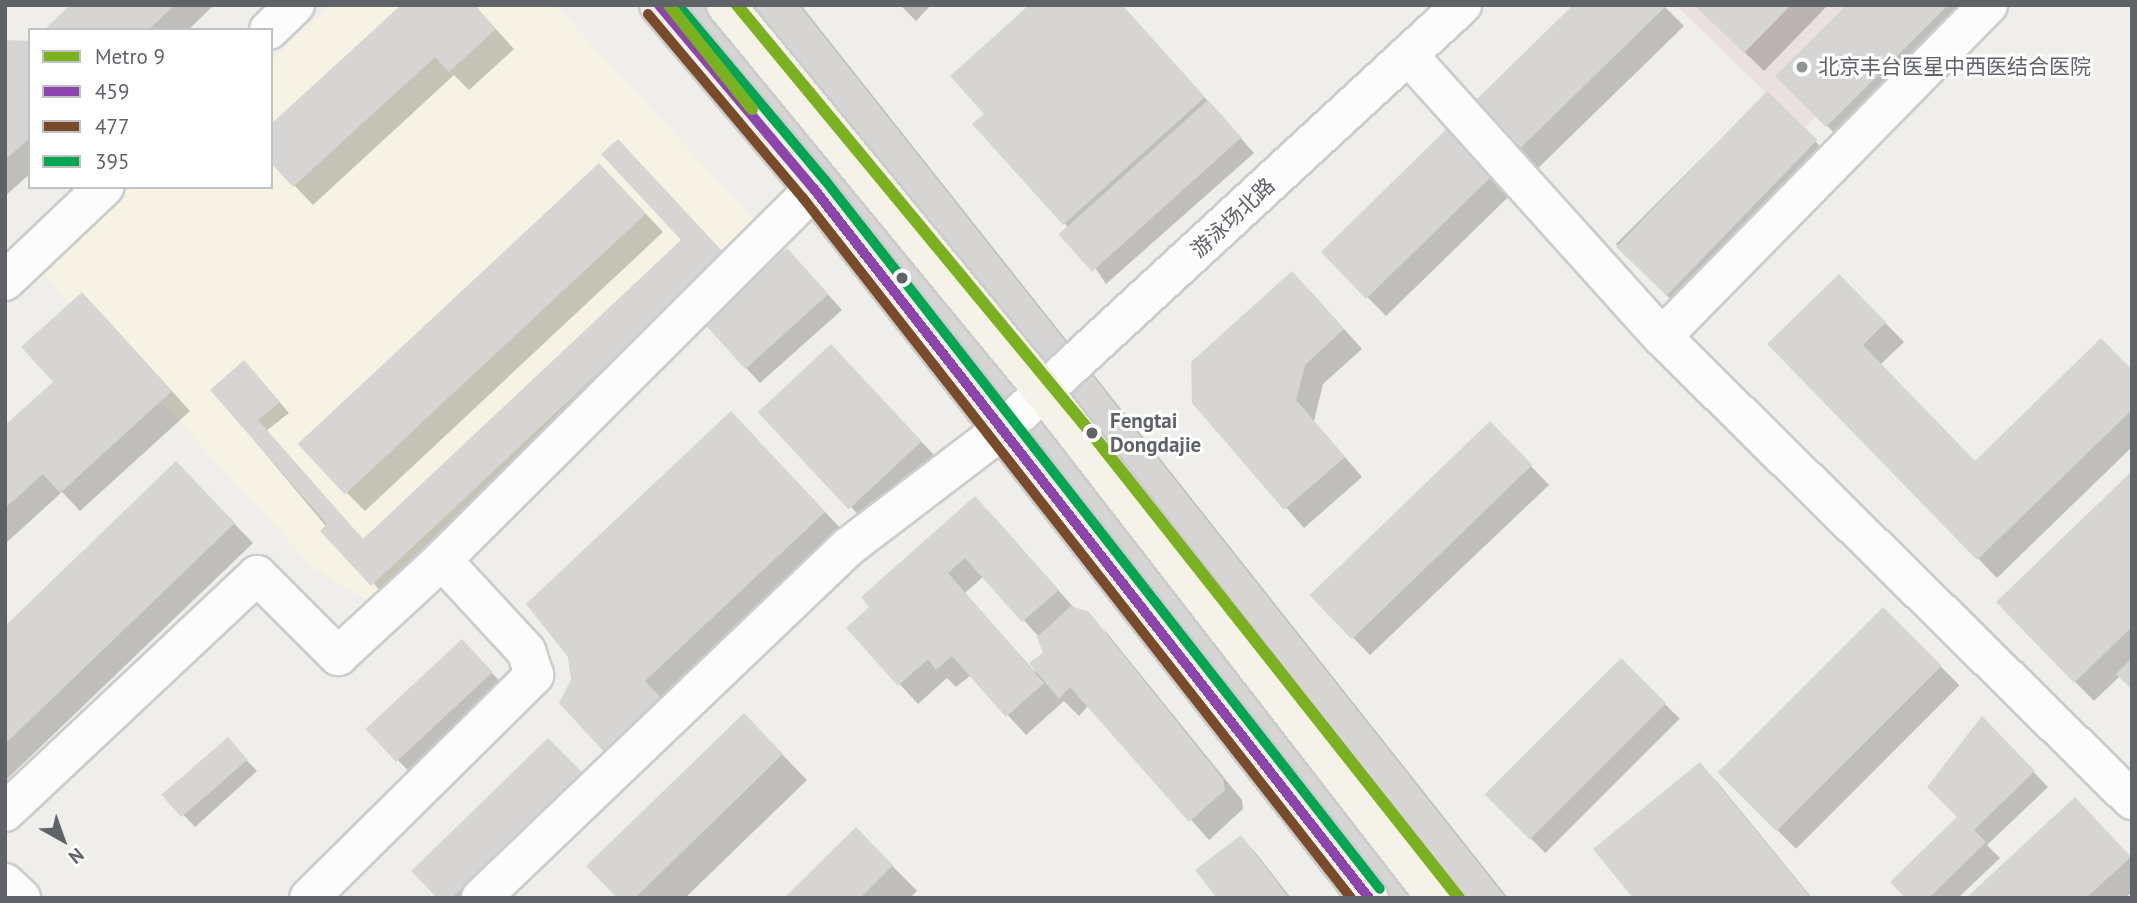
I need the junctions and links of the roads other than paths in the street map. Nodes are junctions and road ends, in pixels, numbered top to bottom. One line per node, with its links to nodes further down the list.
1 (295, 5): 6 (street)
2 (659, 5): 8 (main road)
3 (726, 5): 12 (main road)
4 (1462, 5): 7 (street, 游泳场北路)
5 (1988, 5): 11 (street)
6 (272, 28)
7 (1408, 55): 11 (street); 12 (street, 游泳场北路)
8 (814, 188): 13 (main road); 14 (street)
9 (102, 189): 10 (street)
10 (5, 281)
11 (1662, 337): 15 (street)
12 (1044, 392): 13 (street, 游泳场北路); 22 (main road)
13 (1003, 429): 20 (street, 游泳场北路); 21 (main road)
14 (442, 560): 16 (street); 19 (street)
15 (2132, 800)
16 (5, 813)
17 (5, 883): 18 (street)
18 (21, 898)
19 (309, 898)
20 (481, 898)
21 (1369, 898)
22 (1436, 898)

